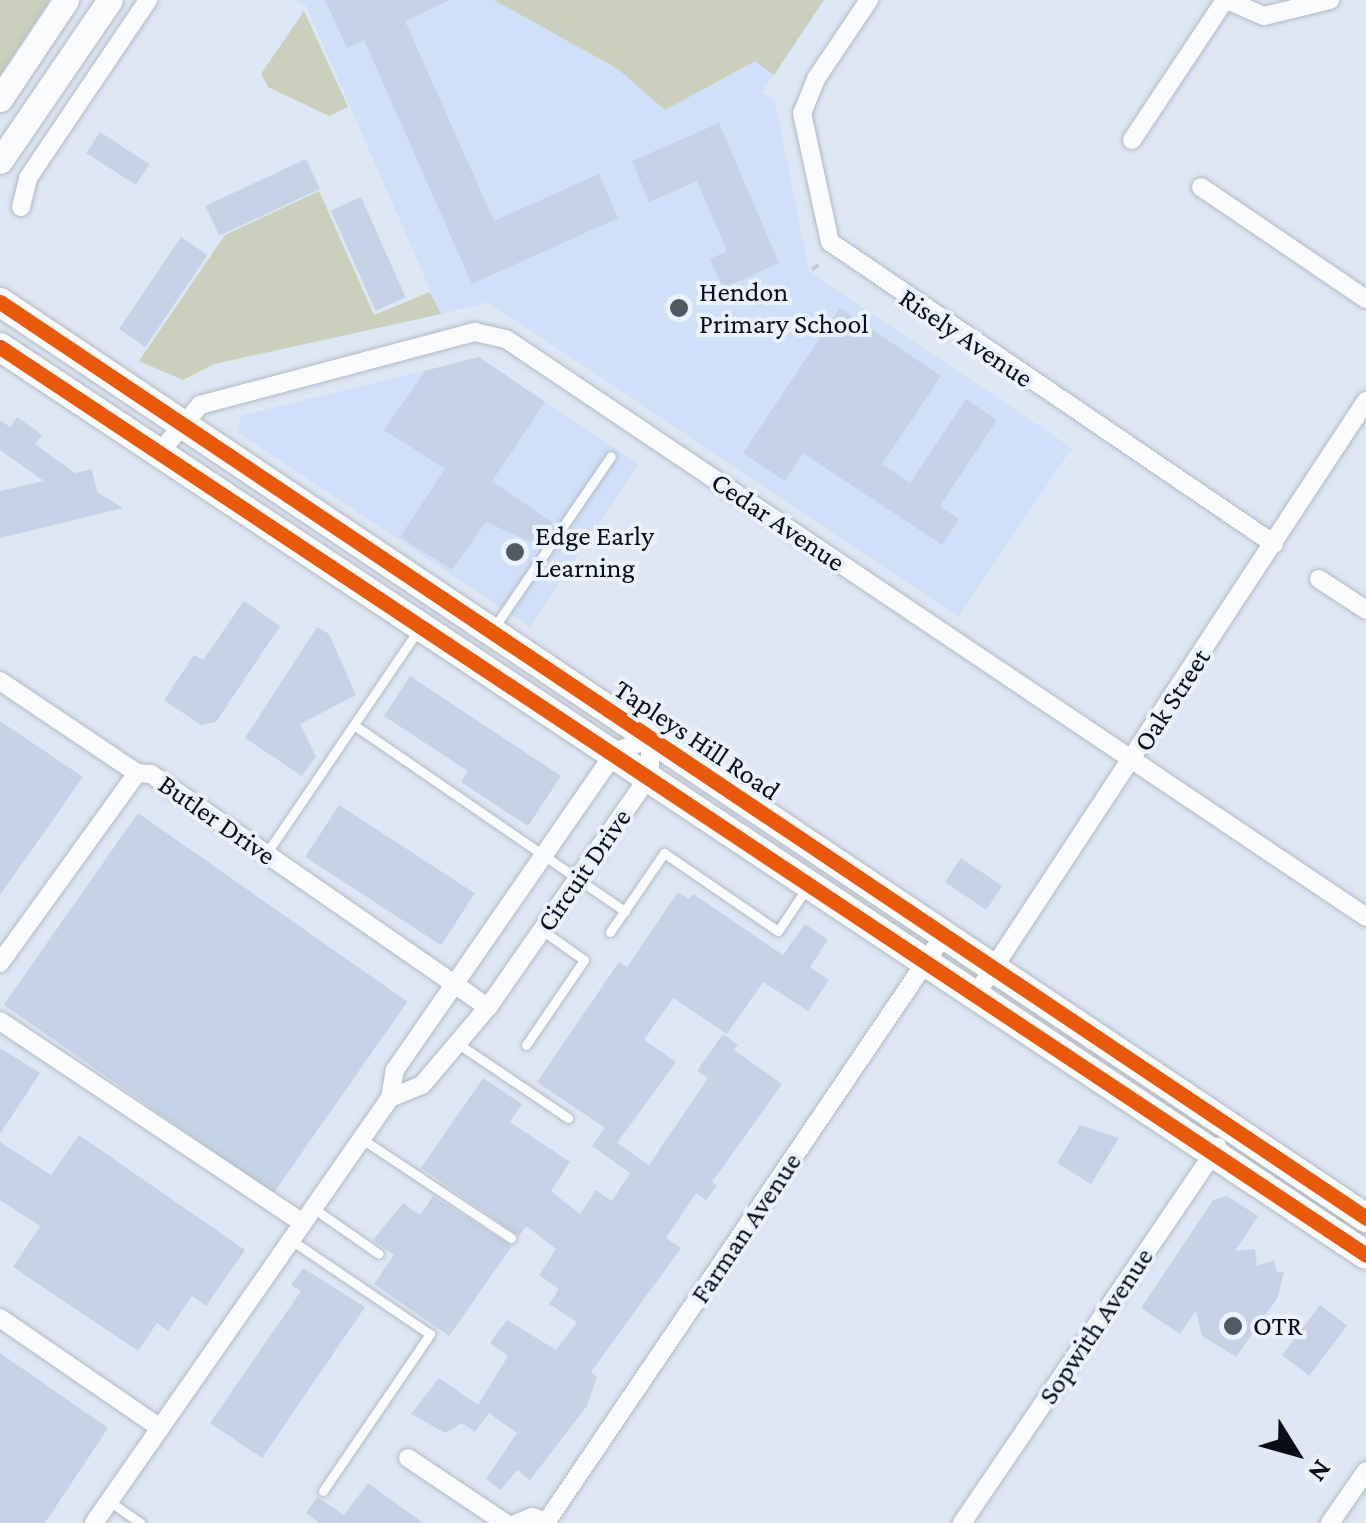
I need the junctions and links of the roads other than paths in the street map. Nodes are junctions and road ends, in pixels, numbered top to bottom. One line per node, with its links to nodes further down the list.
1 (66, 0): 9 (main road)
2 (110, 0): 8 (main road)
3 (148, 0): 7 (street)
4 (869, 0): 21 (street, Risely Avenue)
5 (1226, 0): 6 (street); 10 (street)
6 (1330, 0)
7 (114, 50): 8 (street); 13 (street)
8 (76, 51): 11 (main road)
9 (0, 99)
10 (1132, 140)
11 (0, 161)
12 (1201, 186): 14 (street)
13 (21, 208)
14 (1366, 299)
15 (0, 302): 18 (main road, Tapleys Hill Road)
16 (0, 346): 19 (main road, Tapleys Hill Road)
17 (1366, 402): 21 (street, Oak Street)
18 (180, 422): 19 (street, Cedar Avenue); 25 (main road, Tapleys Hill Road); 30 (street, Cedar Avenue)
19 (159, 452): 24 (main road, Tapleys Hill Road)
20 (611, 456): 25 (lane)
21 (1274, 544): 30 (street, Oak Street)
22 (1318, 579): 23 (street)
23 (1366, 610)
24 (422, 624): 27 (lane); 29 (main road, Tapleys Hill Road)
25 (492, 632): 28 (main road, Tapleys Hill Road)
26 (0, 681): 31 (street)
27 (354, 725): 33 (lane); 34 (lane)
28 (650, 739): 29 (street); 32 (street); 41 (main road, Tapleys Hill Road)
29 (616, 751): 32 (main road, Tapleys Hill Road); 34 (street, Circuit Drive)
30 (1132, 761): 38 (street, Cedar Avenue); 44 (street, Oak Street)
31 (138, 774): 33 (street, Butler Drive); 43 (street, Butler Drive)
32 (650, 775): 35 (street, Circuit Drive); 36 (main road, Tapleys Hill Road)
33 (266, 854): 45 (street, Butler Drive)
34 (544, 854): 35 (lane); 45 (street, Circuit Drive)
35 (579, 878): 37 (lane); 39 (street, Circuit Drive)
36 (810, 884): 37 (lane); 42 (main road, Tapleys Hill Road)
37 (625, 910): 40 (lane)
38 (1366, 917)
39 (542, 930): 47 (street, Circuit Drive); 50 (lane)
40 (610, 932)
41 (944, 935): 42 (street, Farman Avenue); 44 (main road, Tapleys Hill Road)
42 (926, 963): 46 (main road, Tapleys Hill Road); 68 (street, Farman Avenue)
43 (0, 964)
44 (994, 969): 46 (street, Oak Street); 53 (main road, Tapleys Hill Road)
45 (454, 985): 47 (street, Butler Drive); 51 (street, Circuit Drive)
46 (975, 996): 55 (main road, Tapleys Hill Road)
47 (488, 1007): 49 (street, Circuit Drive)
48 (0, 1021): 56 (street)
49 (457, 1043): 51 (street, Circuit Drive); 52 (lane)
50 (526, 1045)
51 (390, 1098): 54 (street, Circuit Drive)
52 (568, 1118)
53 (1230, 1128): 55 (street, Sopwith Avenue); 57 (main road, Tapleys Hill Road)
54 (362, 1138): 56 (street, Circuit Drive); 58 (lane)
55 (1213, 1154): 60 (main road, Tapleys Hill Road); 73 (street, Sopwith Avenue)
56 (308, 1215): 59 (street, Circuit Drive); 61 (lane)
57 (1365, 1215): 60 (lane)
58 (511, 1238)
59 (291, 1240): 63 (street, Circuit Drive); 66 (lane)
60 (1356, 1248)
61 (379, 1254)
62 (0, 1318): 63 (street)
63 (160, 1428): 67 (street, Circuit Drive)
64 (408, 1458): 71 (street)
65 (1366, 1471): 74 (street)
66 (324, 1491)
67 (109, 1502): 69 (street, Circuit Drive); 70 (lane)
68 (548, 1522): 72 (street)
69 (94, 1523)
70 (141, 1523)
71 (505, 1523)
72 (517, 1523)
73 (962, 1523)
74 (1330, 1523)

